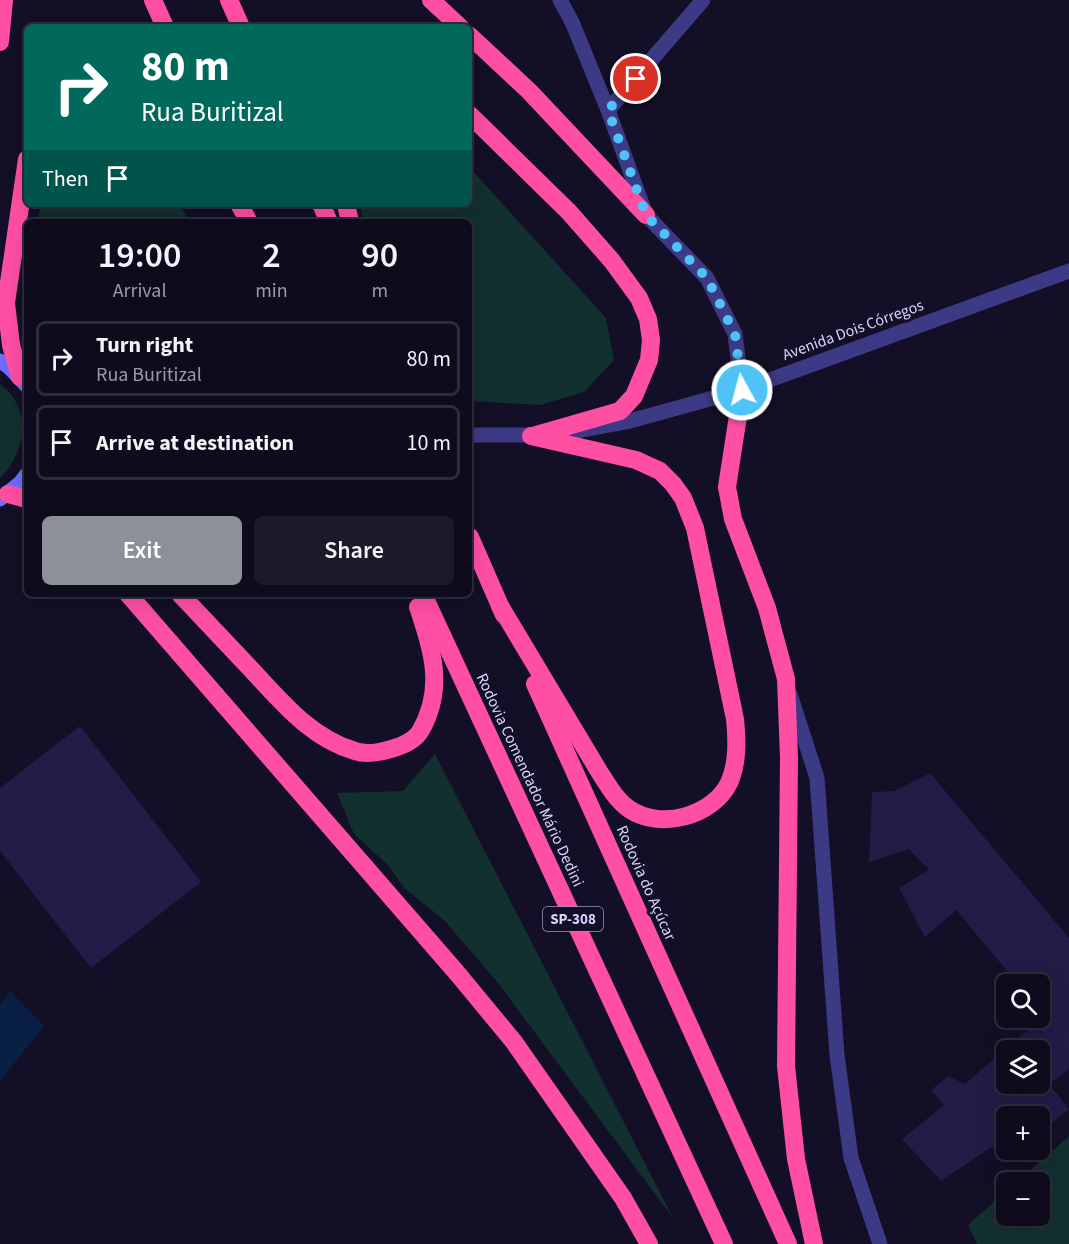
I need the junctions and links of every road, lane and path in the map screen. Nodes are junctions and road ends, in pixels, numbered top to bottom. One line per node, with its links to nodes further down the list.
1 (4, 0): 11 (highway)
2 (153, 0): 7 (highway)
3 (229, 0): 8 (highway)
4 (431, 0): 9 (highway)
5 (560, 0): 12 (street)
6 (703, 0): 12 (street)
7 (164, 24)
8 (240, 24)
9 (457, 24)
10 (472, 38): 15 (highway)
11 (0, 42)
12 (608, 110): 15 (street)
13 (472, 117): 22 (highway)
14 (24, 180): 18 (highway)
15 (646, 215): 20 (street)
16 (1069, 271): 20 (street, Avenida Dois Córregos)
17 (0, 361): 19 (main road)
18 (24, 380)
19 (24, 382)
20 (742, 390): 22 (street, Avenida Dois Córregos); 32 (highway)
21 (472, 435): 22 (street, Avenida Dois Córregos)
22 (528, 436): 31 (highway)
23 (24, 477): 24 (main road)
24 (4, 497): 25 (highway)
25 (24, 499)
26 (472, 542): 31 (highway, Rodovia do Açúcar)
27 (131, 597): 33 (highway)
28 (183, 597): 29 (highway)
29 (414, 597)
30 (424, 597): 34 (highway, Rodovia Comendador Mário Dedini / SP-308)
31 (500, 606): 35 (highway, Rodovia do Açúcar)
32 (786, 679): 36 (highway); 37 (street)
33 (649, 1244)
34 (724, 1244)
35 (788, 1244)
36 (814, 1244)
37 (880, 1244)

